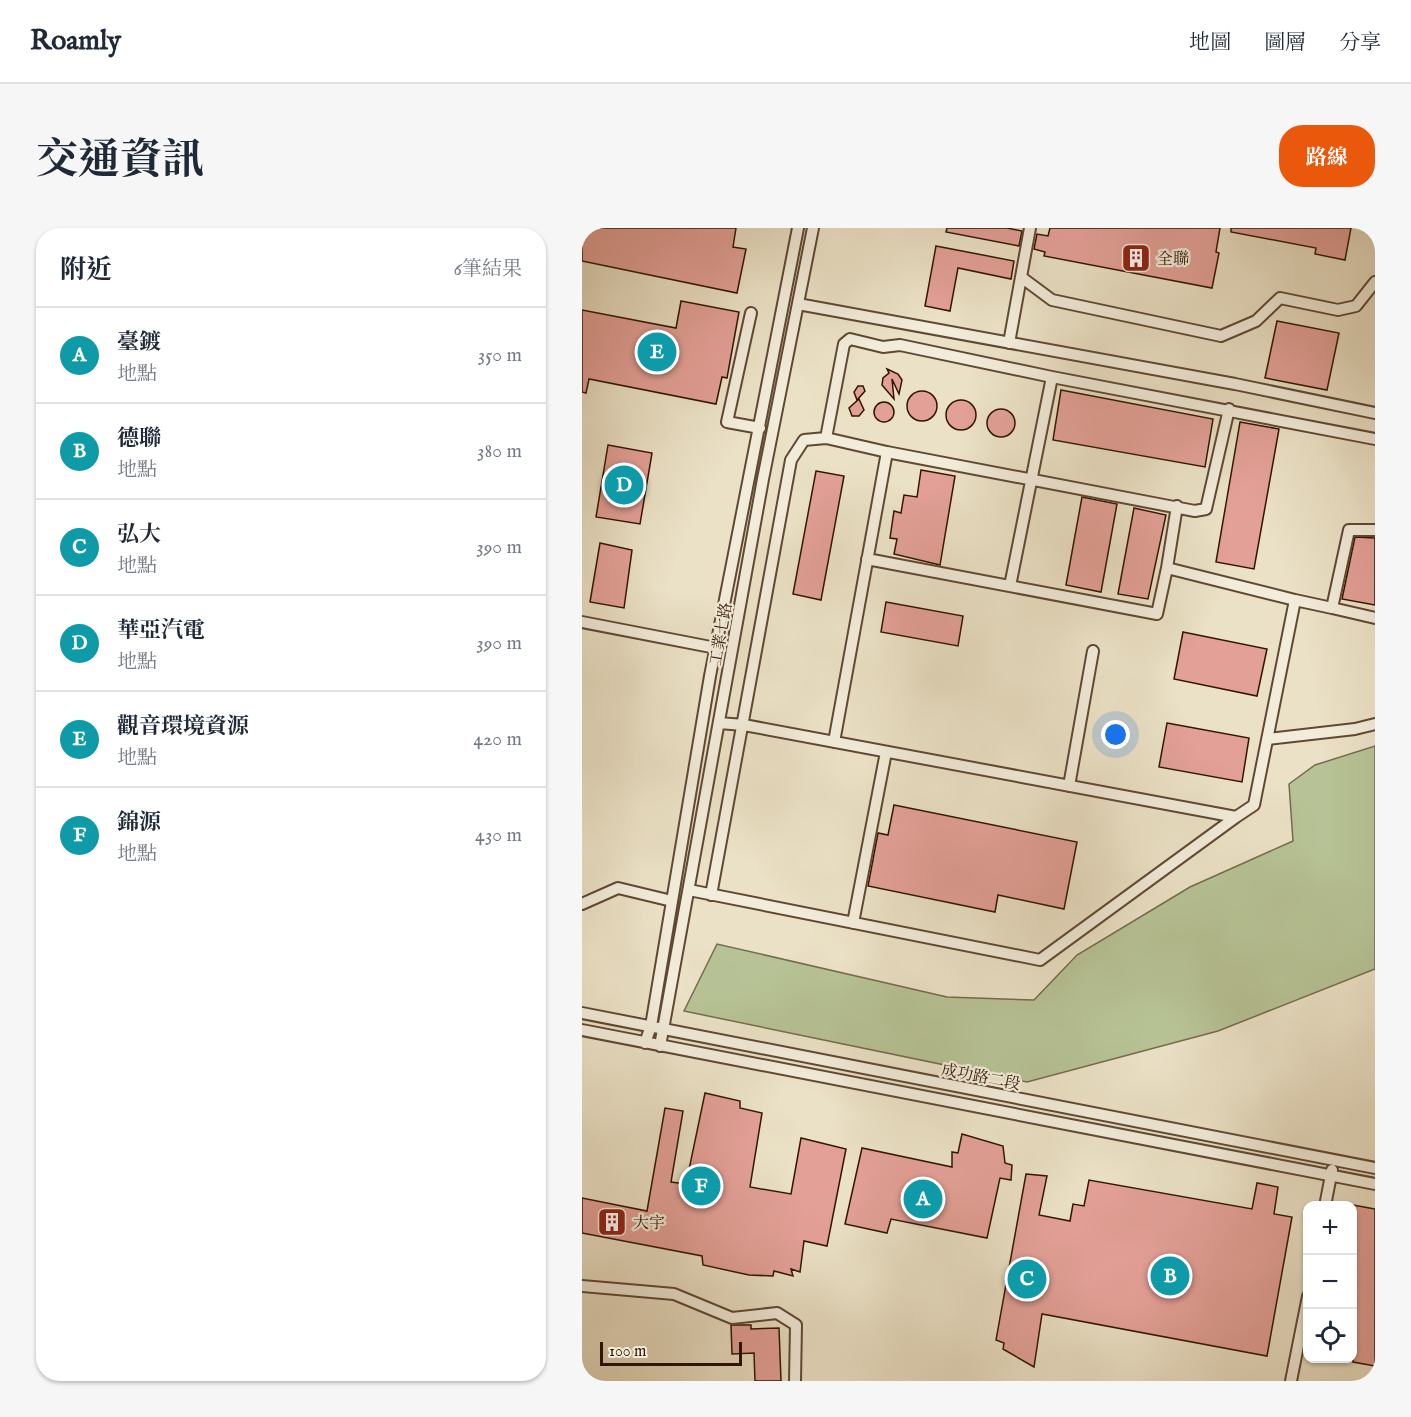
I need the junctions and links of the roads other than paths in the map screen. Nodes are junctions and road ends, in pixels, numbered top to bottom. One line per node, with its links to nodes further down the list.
1 (798, 228): 12 (street, 工業七路)
2 (813, 228): 6 (street, 工業七路)
3 (1030, 228): 4 (street)
4 (1021, 277): 5 (street); 8 (street)
5 (1375, 282)
6 (798, 304): 8 (street); 28 (street, 工業七路)
7 (751, 314): 12 (street)
8 (1009, 343): 11 (street)
9 (1052, 377): 10 (street); 13 (street); 16 (street)
10 (1229, 410): 14 (street); 17 (street)
11 (1374, 410)
12 (760, 428): 26 (street, 工業七路)
13 (826, 438): 15 (street); 30 (street)
14 (1375, 439)
15 (887, 452): 16 (street); 19 (street)
16 (1032, 480): 17 (street); 21 (street)
17 (1176, 506): 20 (street)
18 (1375, 530): 23 (street)
19 (867, 560): 21 (street); 32 (street)
20 (1167, 568): 21 (street); 22 (street)
21 (1010, 586)
22 (1294, 600): 23 (street); 31 (street)
23 (1332, 608): 24 (street)
24 (1375, 618)
25 (582, 622): 26 (street)
26 (716, 648): 38 (street, 工業七路)
27 (1093, 651): 34 (street)
28 (719, 723): 30 (street); 36 (street, 工業七路)
29 (1375, 724): 31 (street)
30 (744, 725): 32 (street); 37 (street)
31 (1268, 739): 35 (street)
32 (834, 742): 33 (street)
33 (886, 752): 34 (street); 40 (street)
34 (1069, 786): 35 (street)
35 (1236, 817): 40 (street)
36 (689, 890): 37 (street); 43 (street, 工業七路)
37 (711, 895): 40 (street)
38 (672, 901): 39 (street); 42 (street, 工業七路)
39 (582, 904)
40 (853, 923)
41 (582, 1013): 42 (street, 成功路二段)
42 (651, 1026): 43 (street, 成功路二段); 45 (street, 工業七路)
43 (664, 1029): 46 (street, 工業七路); 47 (street, 成功路二段)
44 (582, 1030): 45 (street, 成功路二段)
45 (645, 1043): 46 (street, 成功路二段)
46 (660, 1046): 49 (street, 成功路二段)
47 (1333, 1160): 48 (street, 成功路二段); 49 (street)
48 (1375, 1168)
49 (1331, 1176): 50 (street, 成功路二段); 51 (street)
50 (1375, 1184)
51 (1326, 1201)
52 (582, 1286): 54 (street)
53 (1305, 1309): 55 (street)
54 (795, 1381)
55 (1291, 1381)

